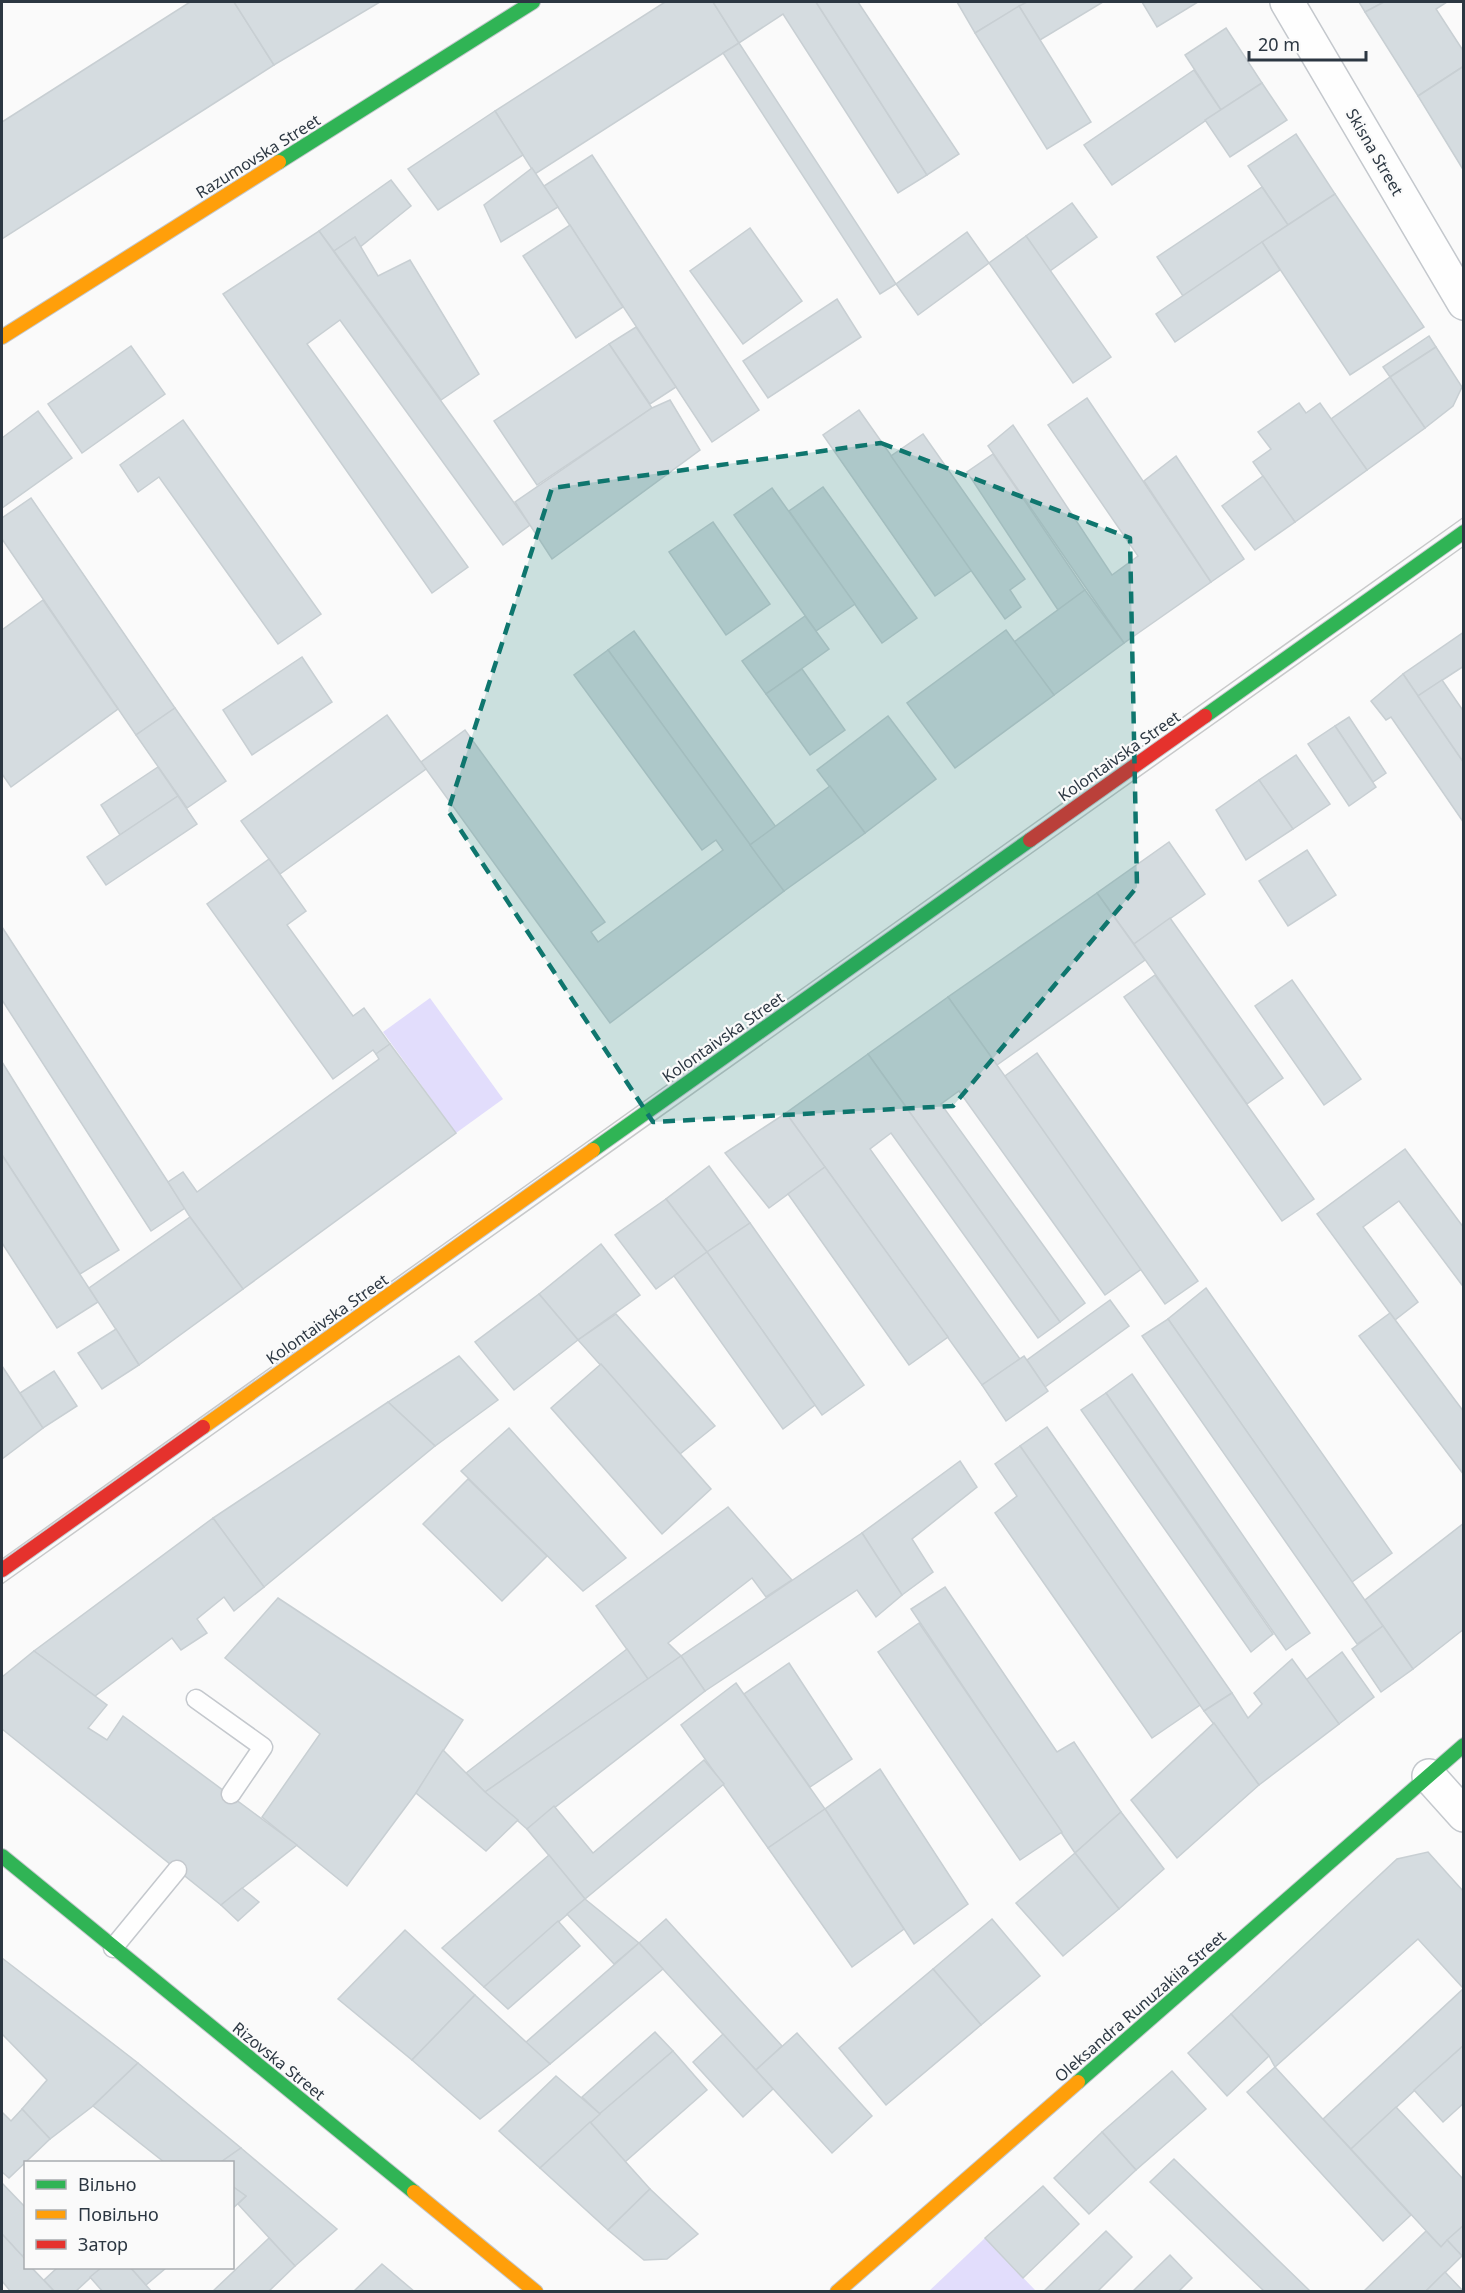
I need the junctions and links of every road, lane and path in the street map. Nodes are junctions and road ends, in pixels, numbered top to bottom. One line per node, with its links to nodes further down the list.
1 (1287, 2): 3 (street, Skisna Street)
2 (518, 5): 4 (main road, Razumovska Street)
3 (1464, 303)
4 (2, 337)
5 (1464, 532): 6 (main road, Kolontaivska Street)
6 (2, 1570)
7 (196, 1699): 10 (lane)
8 (1464, 1745): 9 (main road, Oleksandra Runuzakiia Street)
9 (1429, 1776): 11 (street); 16 (main road, Oleksandra Runuzakiia Street)
10 (231, 1794)
11 (1464, 1815)
12 (2, 1856): 14 (main road, Rizovska Street)
13 (177, 1869): 14 (lane)
14 (113, 1948): 15 (main road, Rizovska Street)
15 (536, 2292)
16 (837, 2292)

